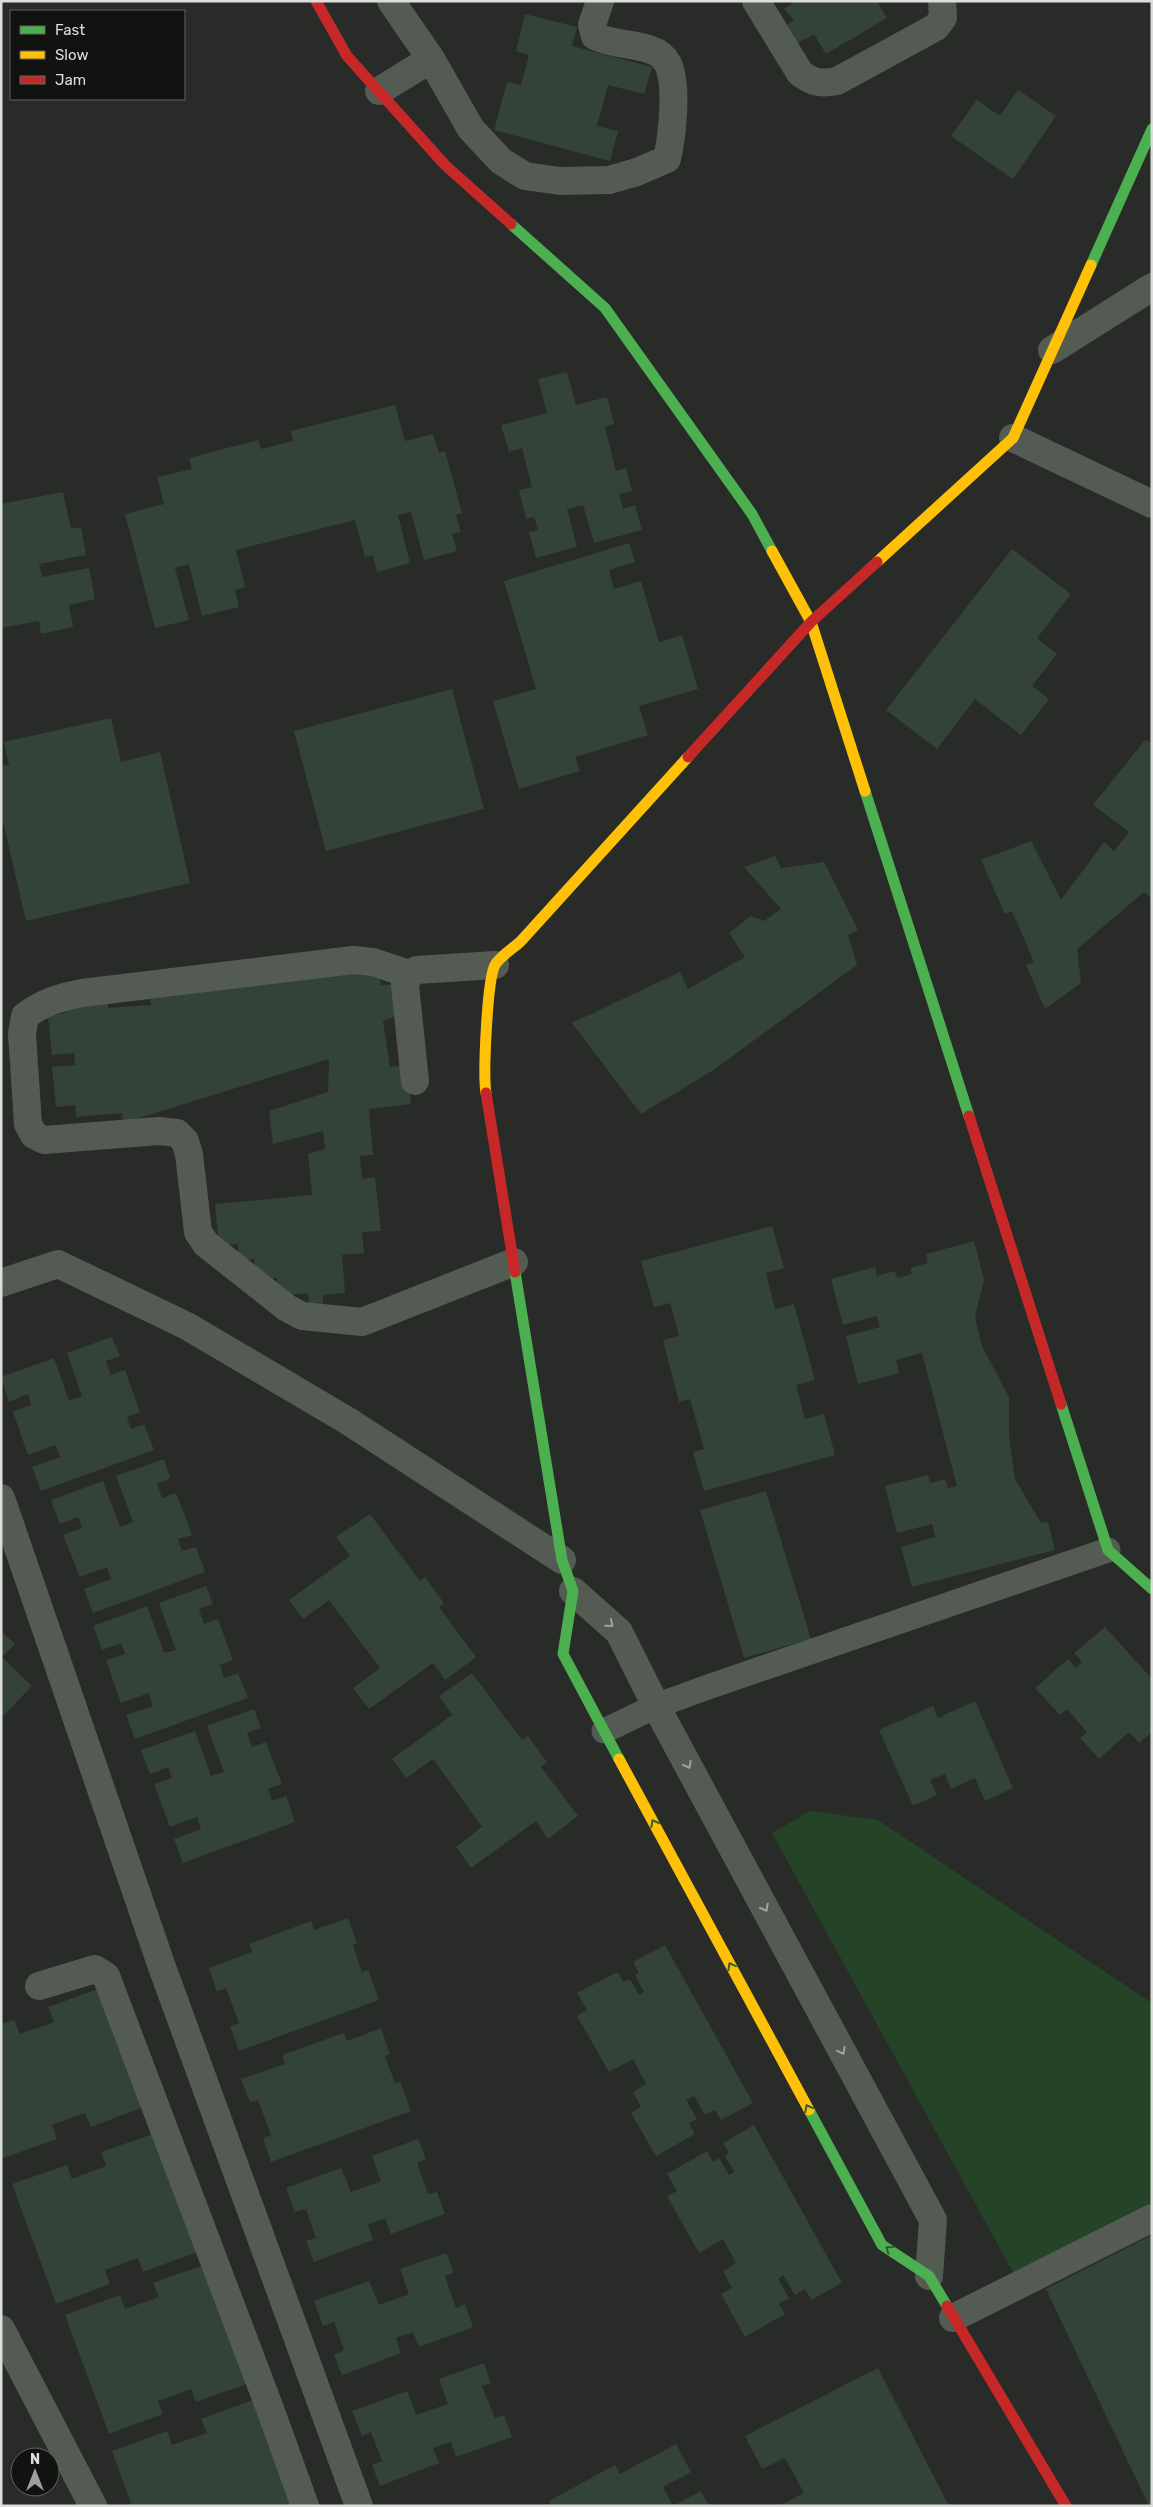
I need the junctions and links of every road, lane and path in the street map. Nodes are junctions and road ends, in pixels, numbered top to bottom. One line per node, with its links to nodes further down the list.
1 (316, 1): 7 (street)
2 (391, 1): 6 (street)
3 (600, 1): 6 (street)
4 (756, 1): 5 (street)
5 (942, 1)
6 (431, 59): 7 (street)
7 (379, 91): 13 (street)
8 (1152, 128): 10 (street)
9 (1152, 287): 10 (street)
10 (1052, 350): 11 (street)
11 (1014, 438): 12 (street); 13 (street)
12 (1152, 504)
13 (811, 622): 14 (street); 20 (street)
14 (495, 965): 15 (street); 17 (street)
15 (409, 974): 16 (street); 17 (street)
16 (415, 1081)
17 (514, 1262): 21 (street)
18 (1, 1283): 21 (street)
19 (1, 1498): 33 (street)
20 (1108, 1550): 22 (street); 24 (lane)
21 (562, 1560): 23 (street)
22 (1152, 1589)
23 (573, 1591): 24 (street, one-way to 24); 25 (street)
24 (656, 1706): 25 (lane); 28 (street, one-way to 28)
25 (604, 1731): 28 (street, one-way to 25)
26 (39, 1986): 32 (street)
27 (1152, 2218): 29 (street)
28 (929, 2276): 29 (street)
29 (953, 2318): 34 (street)
30 (1, 2330): 31 (street)
31 (94, 2506)
32 (305, 2506)
33 (359, 2506)
34 (1066, 2506)

